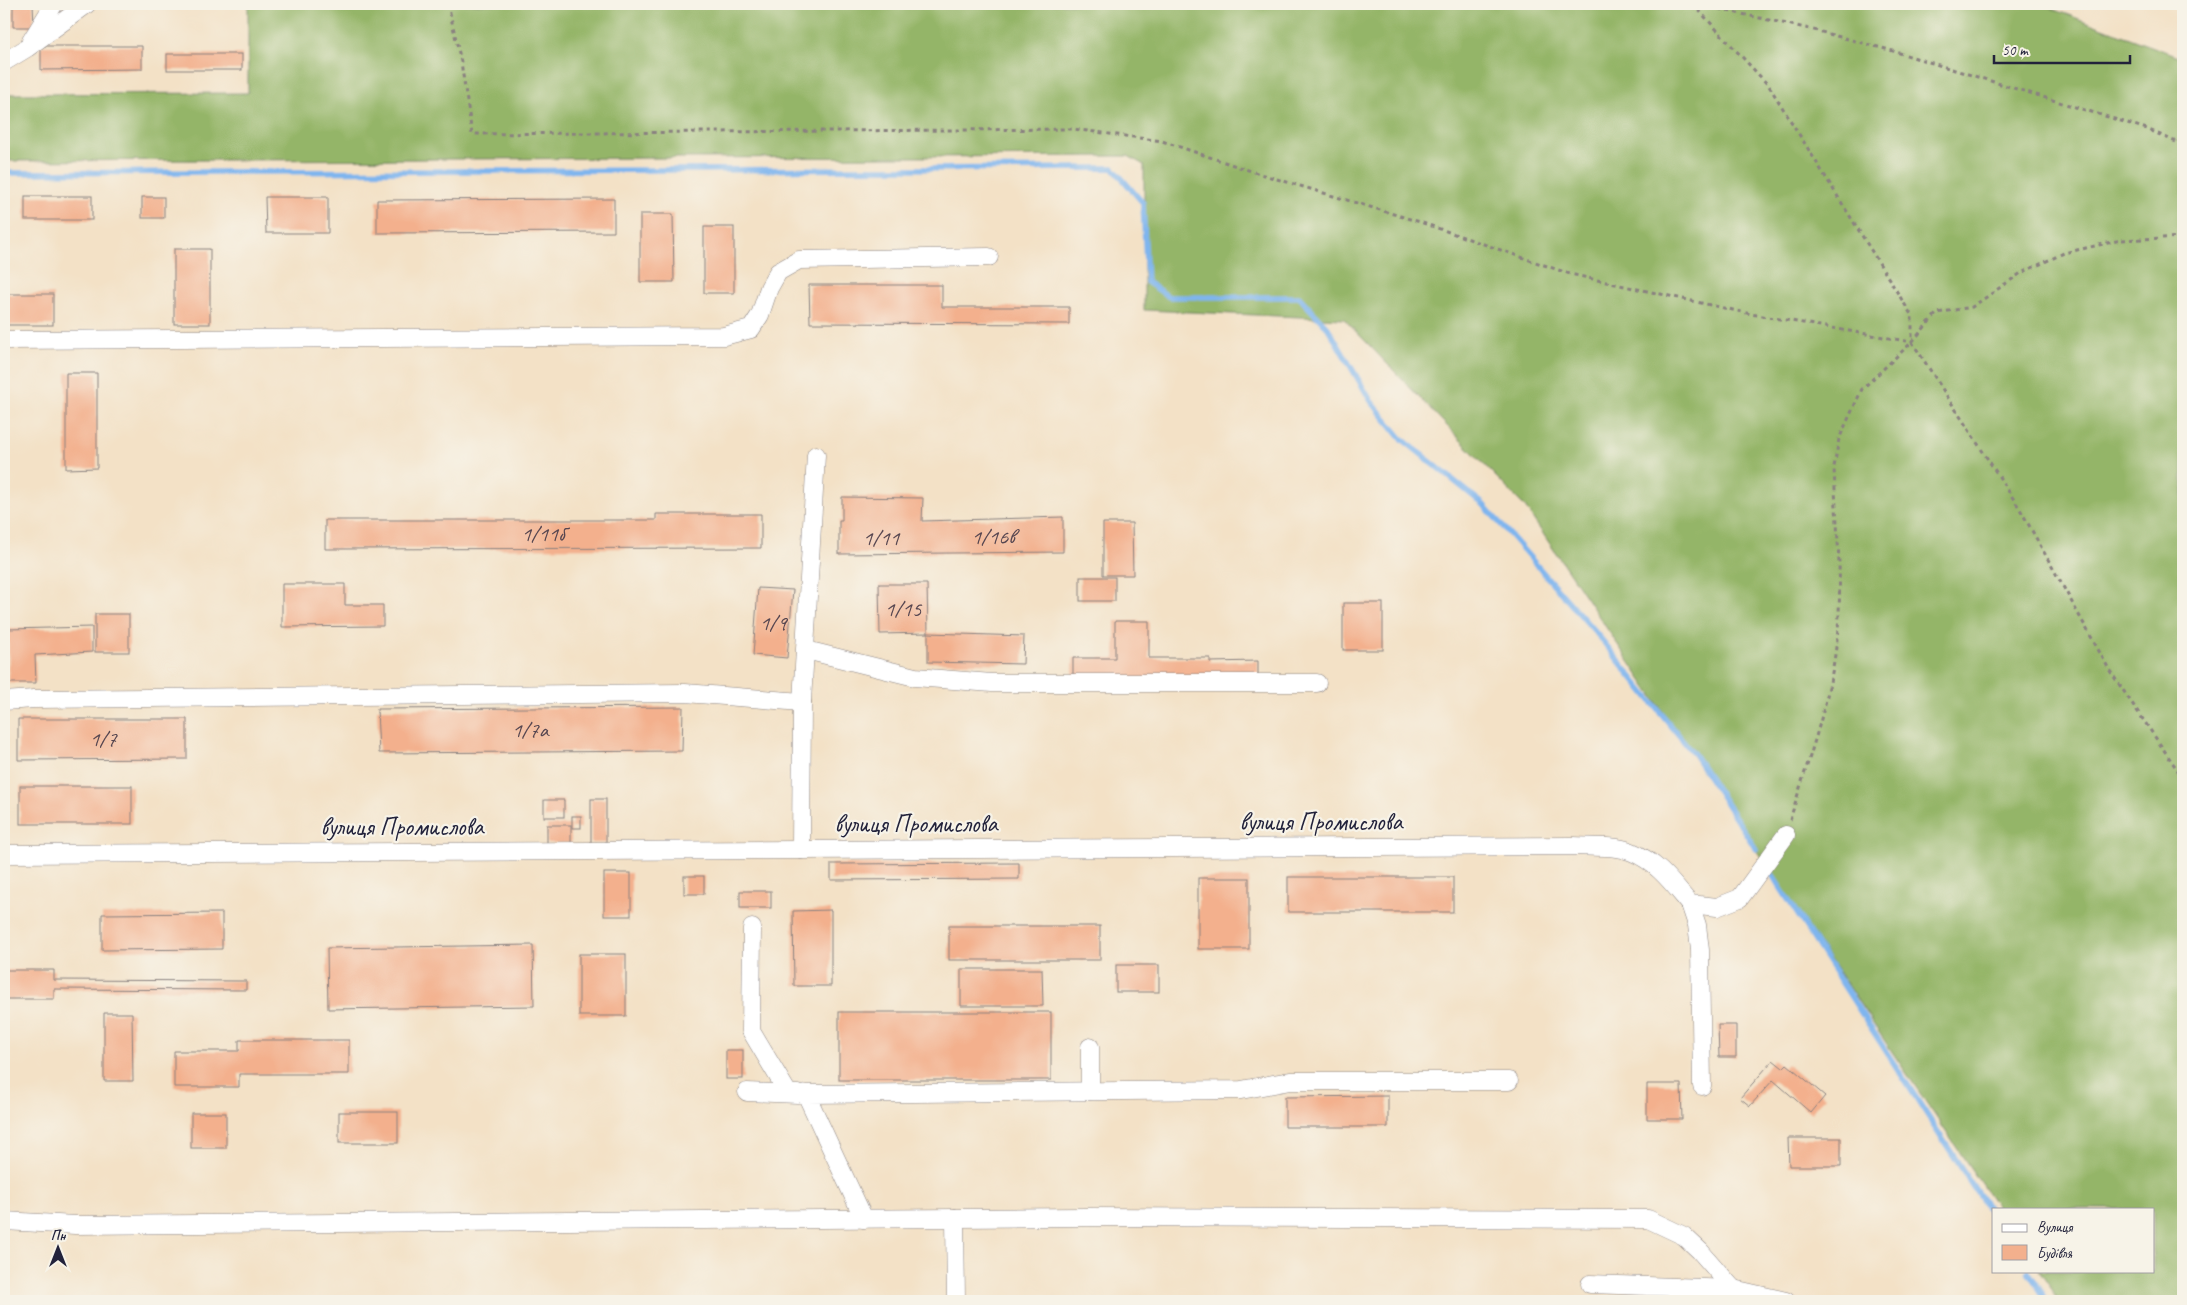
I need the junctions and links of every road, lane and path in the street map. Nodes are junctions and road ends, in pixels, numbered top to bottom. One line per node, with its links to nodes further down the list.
1 (54, 4): 5 (street)
2 (87, 4): 5 (street)
3 (448, 4): 11 (path)
4 (1694, 4): 7 (path); 11 (path)
5 (27, 48): 6 (street)
6 (4, 62)
7 (2183, 145)
8 (2183, 237): 11 (path)
9 (989, 257): 10 (street)
10 (4, 340)
11 (1912, 342): 17 (path); 18 (path)
12 (816, 455): 13 (street, вулиця Промислова)
13 (806, 650): 14 (street); 16 (street, вулиця Промислова)
14 (1318, 683)
15 (4, 702): 16 (street)
16 (802, 702): 19 (street, вулиця Промислова)
17 (2183, 778)
18 (1786, 835): 21 (street)
19 (801, 850): 20 (street, вулиця Промислова); 21 (street, вулиця Промислова)
20 (4, 854)
21 (1690, 904): 25 (street)
22 (752, 928): 28 (street)
23 (1090, 1047): 26 (street)
24 (1509, 1081): 26 (street)
25 (1702, 1086)
26 (1090, 1091): 29 (street)
27 (747, 1092): 28 (street)
28 (788, 1094): 29 (street)
29 (806, 1094): 31 (street)
30 (955, 1218): 31 (street); 34 (street); 35 (street)
31 (864, 1219): 32 (street)
32 (4, 1220)
33 (1590, 1284): 34 (street)
34 (1730, 1295): 36 (street)
35 (956, 1301)
36 (1786, 1301)

